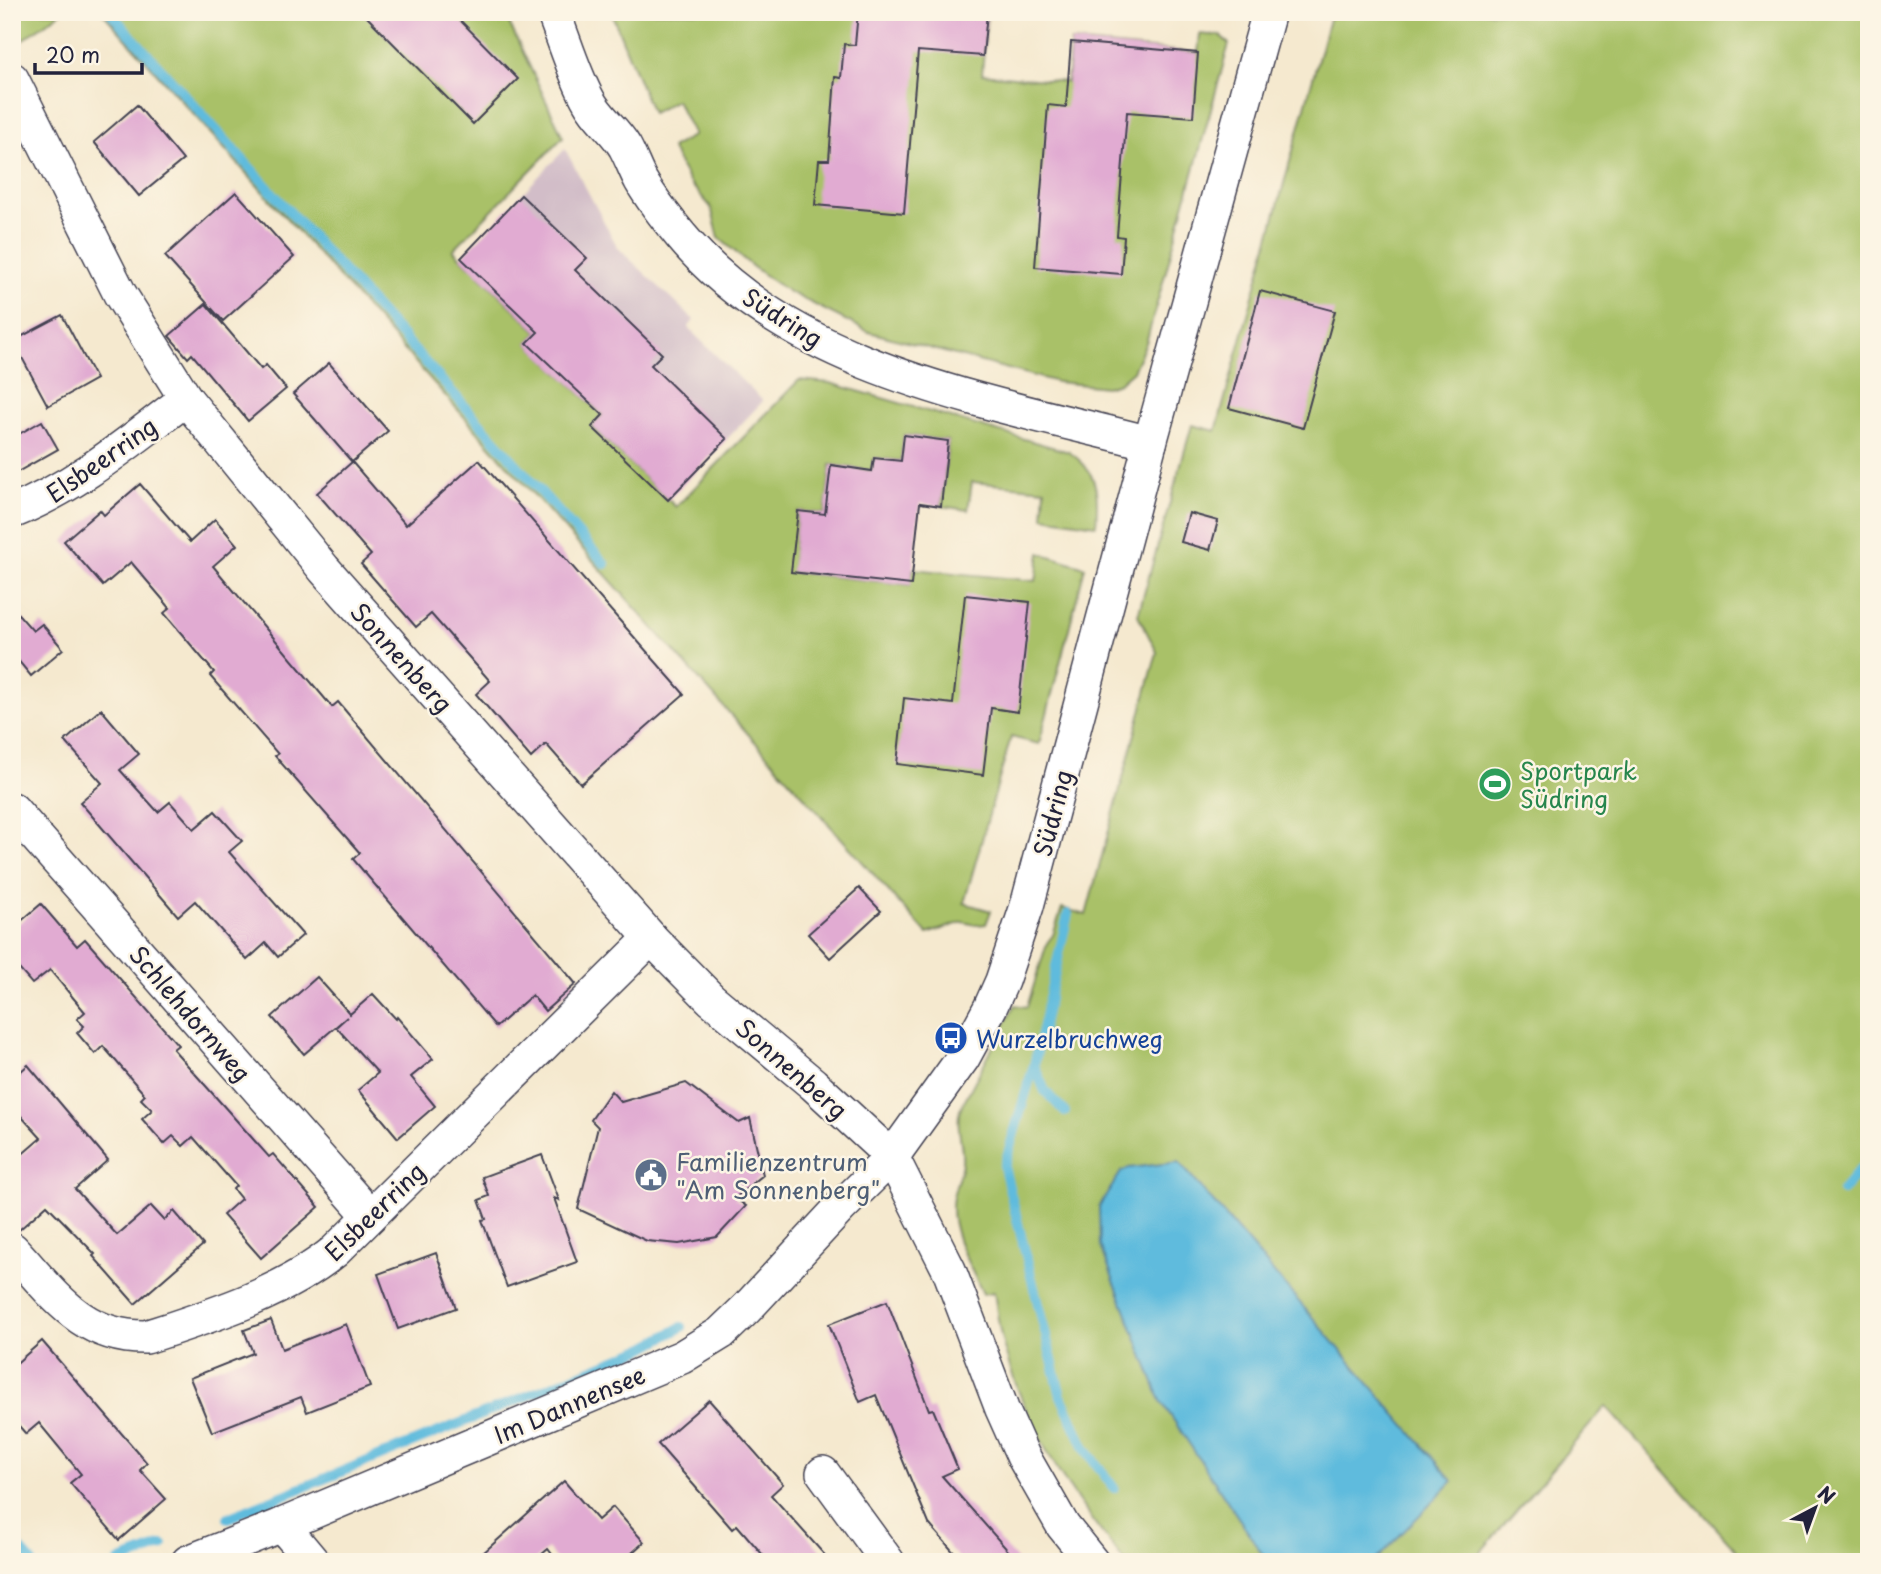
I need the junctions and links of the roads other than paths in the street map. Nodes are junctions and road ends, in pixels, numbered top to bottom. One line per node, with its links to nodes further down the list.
1 (552, 12): 5 (street, Südring)
2 (1269, 12): 5 (street, Südring)
3 (12, 79): 4 (street, Sonnenberg)
4 (186, 399): 6 (street, Elsbeerring); 8 (street, Sonnenberg)
5 (1150, 443): 9 (street, Südring)
6 (12, 513)
7 (12, 808): 10 (street, Schlehdornweg)
8 (651, 938): 9 (street, Sonnenberg); 10 (street, Elsbeerring)
9 (892, 1157): 13 (street, Im Dannensee); 17 (street)
10 (369, 1216): 11 (street, Elsbeerring)
11 (12, 1249)
12 (824, 1473): 16 (street)
13 (282, 1525): 14 (street, Im Dannensee); 15 (street)
14 (188, 1562)
15 (313, 1562)
16 (888, 1562)
17 (1092, 1562)

